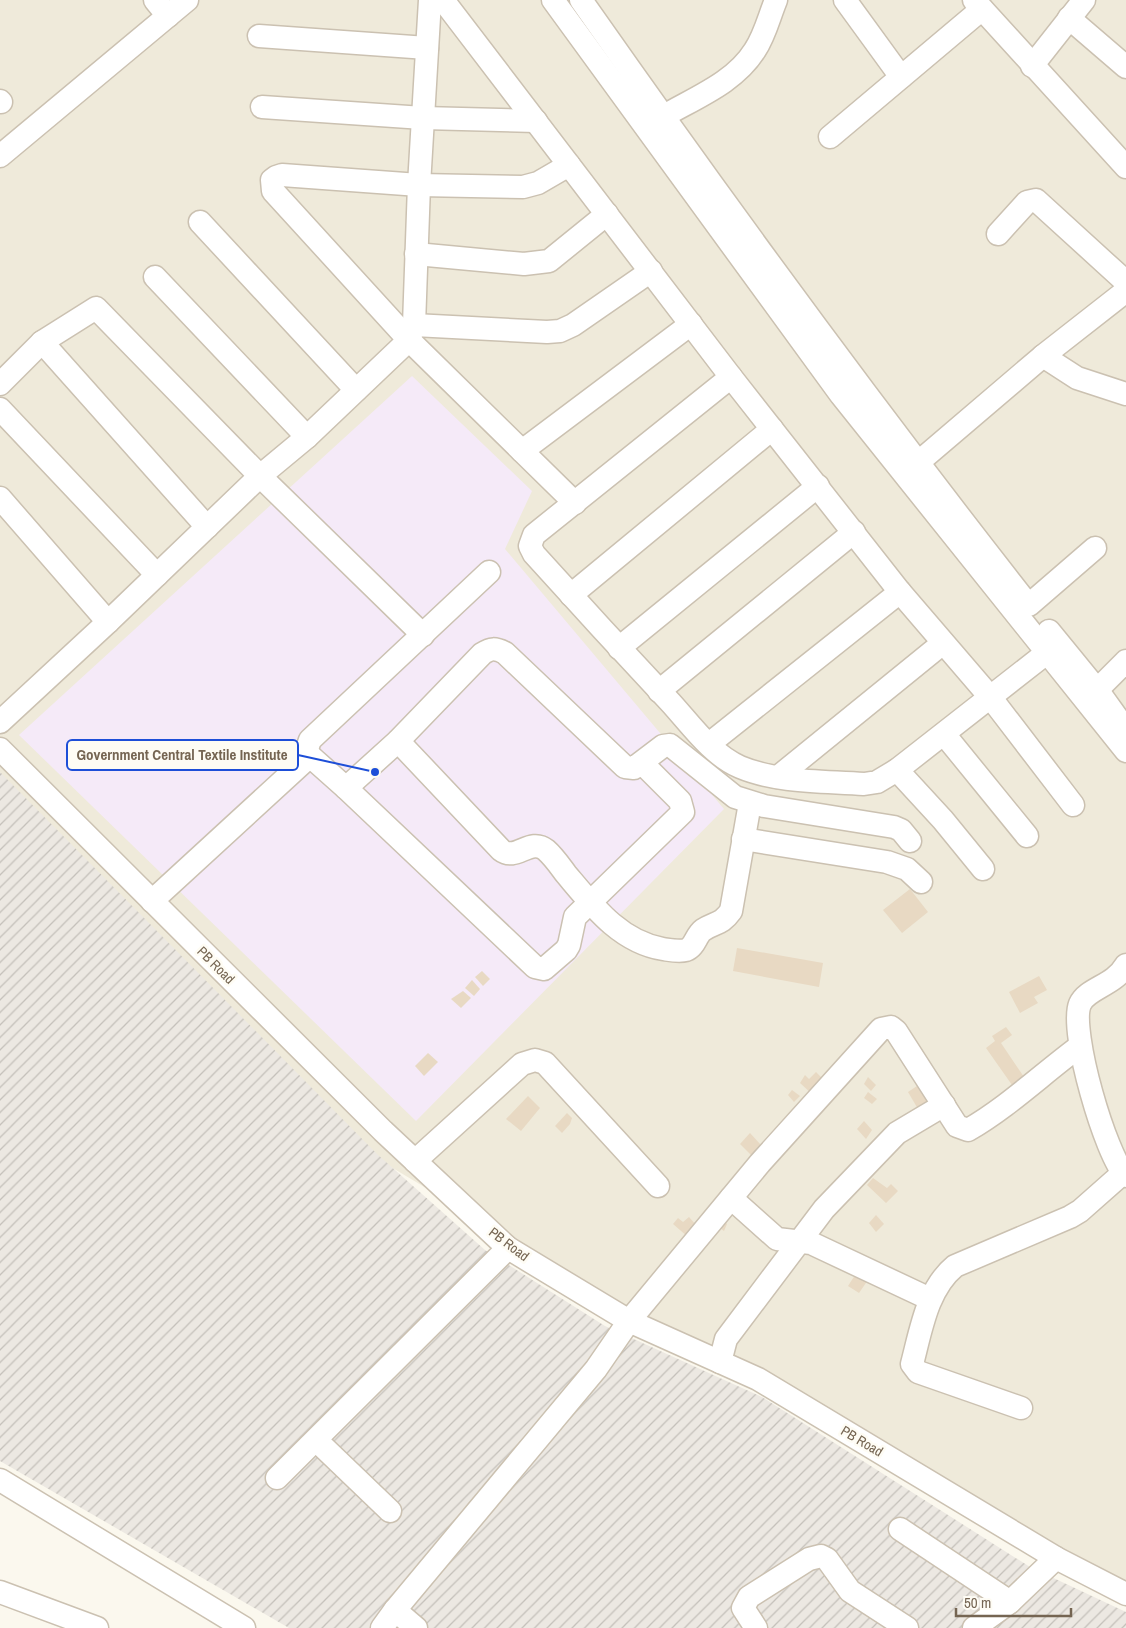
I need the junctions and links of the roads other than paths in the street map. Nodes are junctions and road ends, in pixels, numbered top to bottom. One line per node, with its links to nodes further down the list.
1 (187, 0): 10 (street)
2 (430, 0): 13 (street)
3 (443, 0): 19 (street)
4 (553, 0): 20 (street)
5 (581, 0): 20 (street)
6 (845, 0): 16 (street)
7 (1084, 0): 11 (street)
8 (978, 4): 14 (street); 16 (street)
9 (767, 5): 20 (street)
10 (162, 8): 22 (street)
11 (1069, 18): 14 (street); 15 (street)
12 (259, 36): 13 (street)
13 (427, 48): 18 (street)
14 (1032, 66): 24 (street)
15 (1126, 67)
16 (901, 76): 21 (street)
17 (262, 107): 18 (street)
18 (423, 118): 19 (street); 25 (street)
19 (536, 121): 23 (street)
20 (654, 122): 46 (street)
21 (830, 136)
22 (0, 156)
23 (570, 165): 25 (street); 26 (street)
24 (1126, 167)
25 (419, 186): 29 (street); 35 (street)
26 (607, 214): 29 (street); 30 (street)
27 (200, 222): 40 (street)
28 (998, 234): 32 (street)
29 (416, 254): 35 (street)
30 (651, 271): 34 (street); 35 (street)
31 (155, 277): 44 (street)
32 (1126, 282)
33 (1126, 291): 37 (street)
34 (691, 324): 38 (street); 45 (street)
35 (412, 333): 40 (street); 45 (street)
36 (42, 342): 39 (street); 47 (street); 51 (street)
37 (1043, 356): 41 (street); 46 (street)
38 (731, 377): 43 (street); 50 (street)
39 (0, 384)
40 (356, 390): 44 (street)
41 (1126, 394)
42 (0, 409): 55 (street)
43 (772, 429): 48 (street); 57 (street)
44 (306, 437): 47 (street)
45 (522, 451): 50 (street)
46 (911, 468): 58 (street)
47 (260, 476): 51 (street); 60 (street)
48 (818, 486): 52 (street); 62 (street)
49 (0, 498): 59 (street)
50 (575, 503): 57 (street)
51 (207, 527): 55 (street)
52 (854, 532): 56 (street); 65 (street)
53 (1095, 548): 58 (street)
54 (489, 572): 60 (street)
55 (157, 575): 59 (street)
56 (900, 592): 61 (street); 72 (street)
57 (571, 595): 62 (street)
58 (1017, 598): 63 (street)
59 (108, 622): 68 (street)
60 (423, 635): 75 (street)
61 (944, 643): 67 (street); 78 (street)
62 (619, 648): 65 (street)
63 (1053, 648): 66 (street); 67 (street)
64 (1123, 671): 66 (street)
65 (659, 691): 72 (street)
66 (1091, 696): 69 (street); 74 (street)
67 (990, 698): 70 (street); 81 (street)
68 (0, 722)
69 (1126, 730)
70 (944, 734): 77 (street); 82 (street)
71 (398, 741): 76 (street); 79 (street); 88 (street)
72 (709, 744): 78 (street)
73 (0, 749): 87 (street, PB Road)
74 (1126, 751)
75 (310, 756): 79 (street); 87 (street)
76 (642, 763): 80 (street); 88 (street)
77 (897, 770): 78 (street); 85 (street)
78 (778, 776)
79 (346, 788): 88 (street)
80 (750, 802): 83 (street); 84 (street)
81 (1073, 805)
82 (1026, 836)
83 (743, 840): 86 (street); 88 (street)
84 (910, 841)
85 (983, 869)
86 (921, 882)
87 (152, 901): 92 (street, PB Road)
88 (589, 902)
89 (1126, 965): 90 (street)
90 (1080, 1046): 91 (street); 93 (street)
91 (944, 1105): 95 (street); 96 (street)
92 (415, 1161): 94 (street); 97 (street, PB Road)
93 (1124, 1174): 98 (street)
94 (658, 1186)
95 (731, 1198): 96 (street); 99 (street)
96 (801, 1240): 98 (street); 100 (street)
97 (508, 1248): 99 (street, PB Road); 102 (street)
98 (930, 1299): 101 (street)
99 (629, 1321): 100 (street, PB Road); 111 (street)
100 (720, 1362): 107 (street, PB Road)
101 (1021, 1408)
102 (316, 1440): 103 (street); 105 (street)
103 (277, 1478)
104 (0, 1480): 113 (street)
105 (390, 1511)
106 (900, 1529): 110 (street)
107 (1056, 1558): 109 (street, PB Road); 110 (street)
108 (0, 1592): 112 (street)
109 (1126, 1594)
110 (1010, 1602): 117 (street)
111 (389, 1619): 114 (street)
112 (96, 1628)
113 (244, 1628)
114 (416, 1628)
115 (756, 1628): 116 (street)
116 (907, 1628)
117 (974, 1628)

